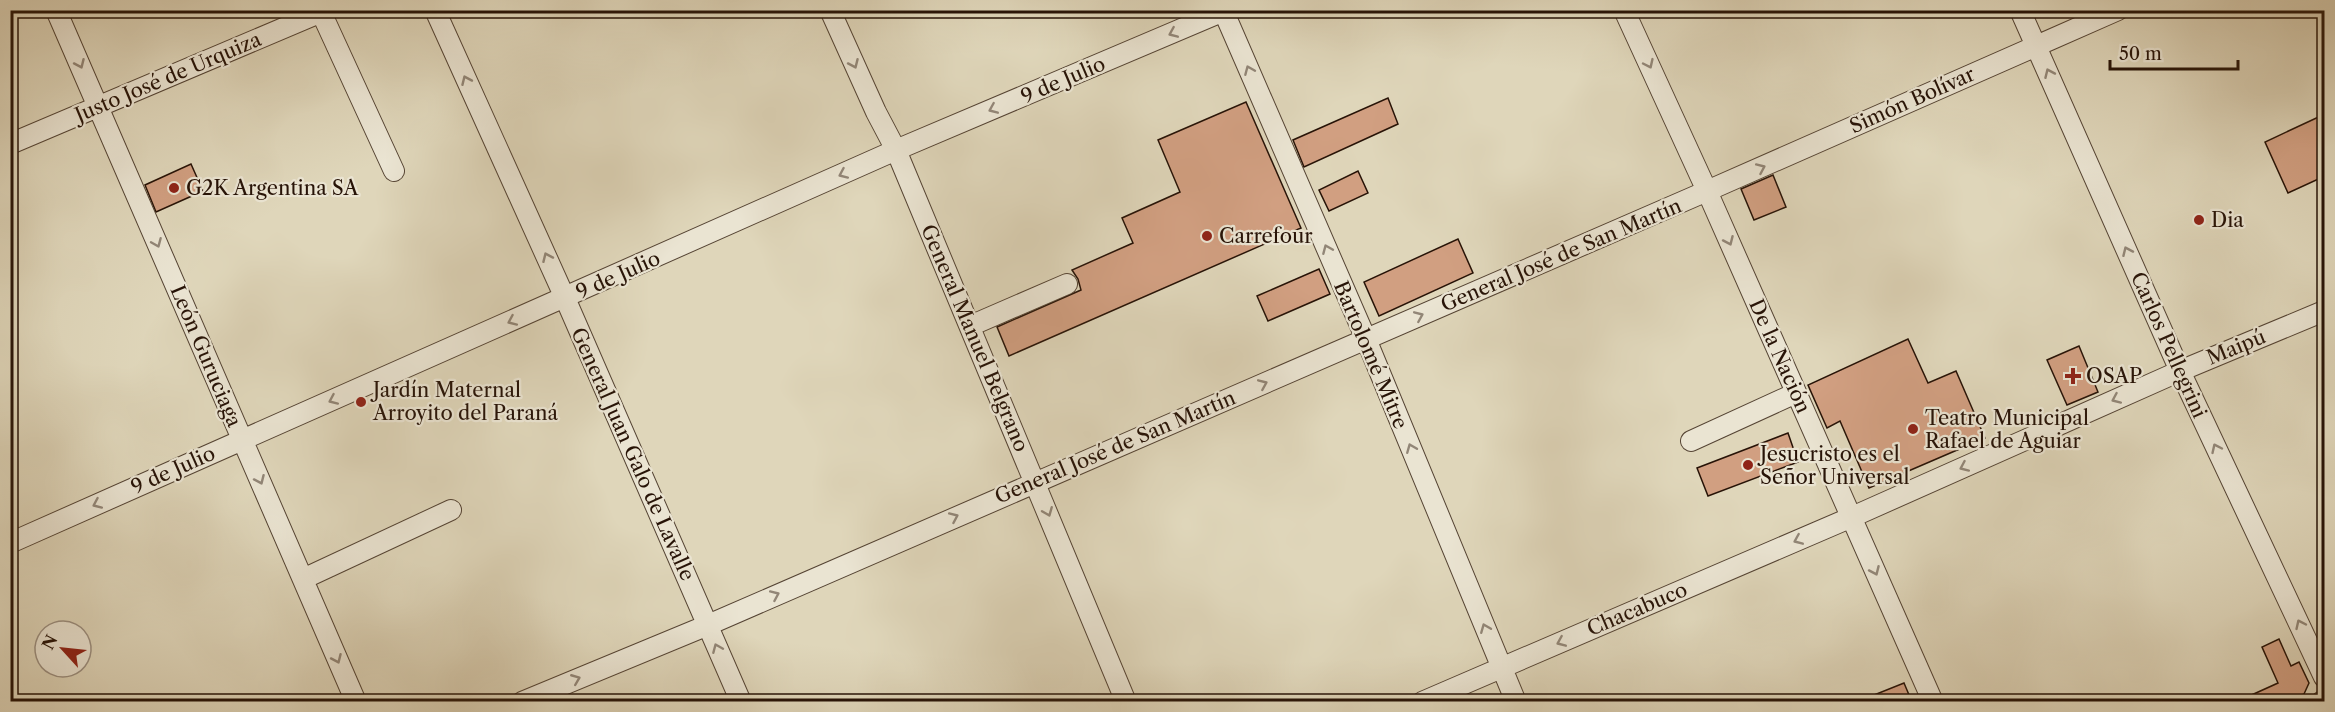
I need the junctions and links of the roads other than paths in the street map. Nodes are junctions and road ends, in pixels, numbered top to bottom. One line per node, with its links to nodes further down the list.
1 (56, 10): 10 (street, León Guruciaga, one-way to 10)
2 (435, 10): 16 (street, General Juan Galo de Lavalle, one-way to 2)
3 (830, 10): 12 (street, General Manuel Belgrano, one-way to 12)
4 (1624, 10): 14 (street, De la Nación, one-way to 14)
5 (2020, 10): 9 (street, Carlos Pellegrini)
6 (2118, 10): 9 (street, Simón Bolívar)
7 (324, 11): 10 (street, Justo José de Urquiza); 13 (street)
8 (1224, 11): 12 (street, 9 de Julio, one-way to 12); 19 (street, Bartolomé Mitre, one-way to 8)
9 (2037, 45): 14 (street, Simón Bolívar, one-way to 9); 20 (street, Carlos Pellegrini, one-way to 9)
10 (98, 105): 11 (street, Justo José de Urquiza); 22 (street, León Guruciaga, one-way to 22)
11 (10, 144)
12 (896, 150): 16 (street, 9 de Julio, one-way to 16); 18 (street, General Manuel Belgrano)
13 (394, 171)
14 (1707, 191): 19 (street, General José de San Martín, one-way to 14); 21 (street, De la Nación, one-way to 21)
15 (1067, 284): 18 (street)
16 (565, 298): 22 (street, 9 de Julio, one-way to 22); 29 (street, General Juan Galo de Lavalle)
17 (2325, 310): 20 (street, Maipú)
18 (970, 326): 24 (street, General Manuel Belgrano)
19 (1365, 339): 24 (street, General José de San Martín, one-way to 19); 30 (street, Bartolomé Mitre, one-way to 19)
20 (2180, 370): 26 (street, Maipú, one-way to 26); 31 (street, Carlos Pellegrini, one-way to 20)
21 (1796, 393): 23 (street); 26 (street, De la Nación)
22 (242, 440): 27 (street, 9 de Julio, one-way to 27); 28 (street, León Guruciaga, one-way to 28)
23 (1691, 441)
24 (1035, 482): 29 (street, General José de San Martín, one-way to 24); 35 (street, General Manuel Belgrano, one-way to 35)
25 (451, 510): 28 (street)
26 (1852, 517): 30 (street, Chacabuco, one-way to 30); 38 (street, De la Nación, one-way to 38)
27 (10, 543)
28 (303, 579): 32 (street, León Guruciaga, one-way to 32)
29 (708, 625): 33 (street, General José de San Martín, one-way to 29); 34 (street, General Juan Galo de Lavalle, one-way to 29)
30 (1501, 667): 36 (street, Chacabuco); 37 (street, Bartolomé Mitre)
31 (2325, 677)
32 (356, 702)
33 (522, 702)
34 (741, 702)
35 (1126, 702)
36 (1422, 702)
37 (1516, 702)
38 (1933, 702)

